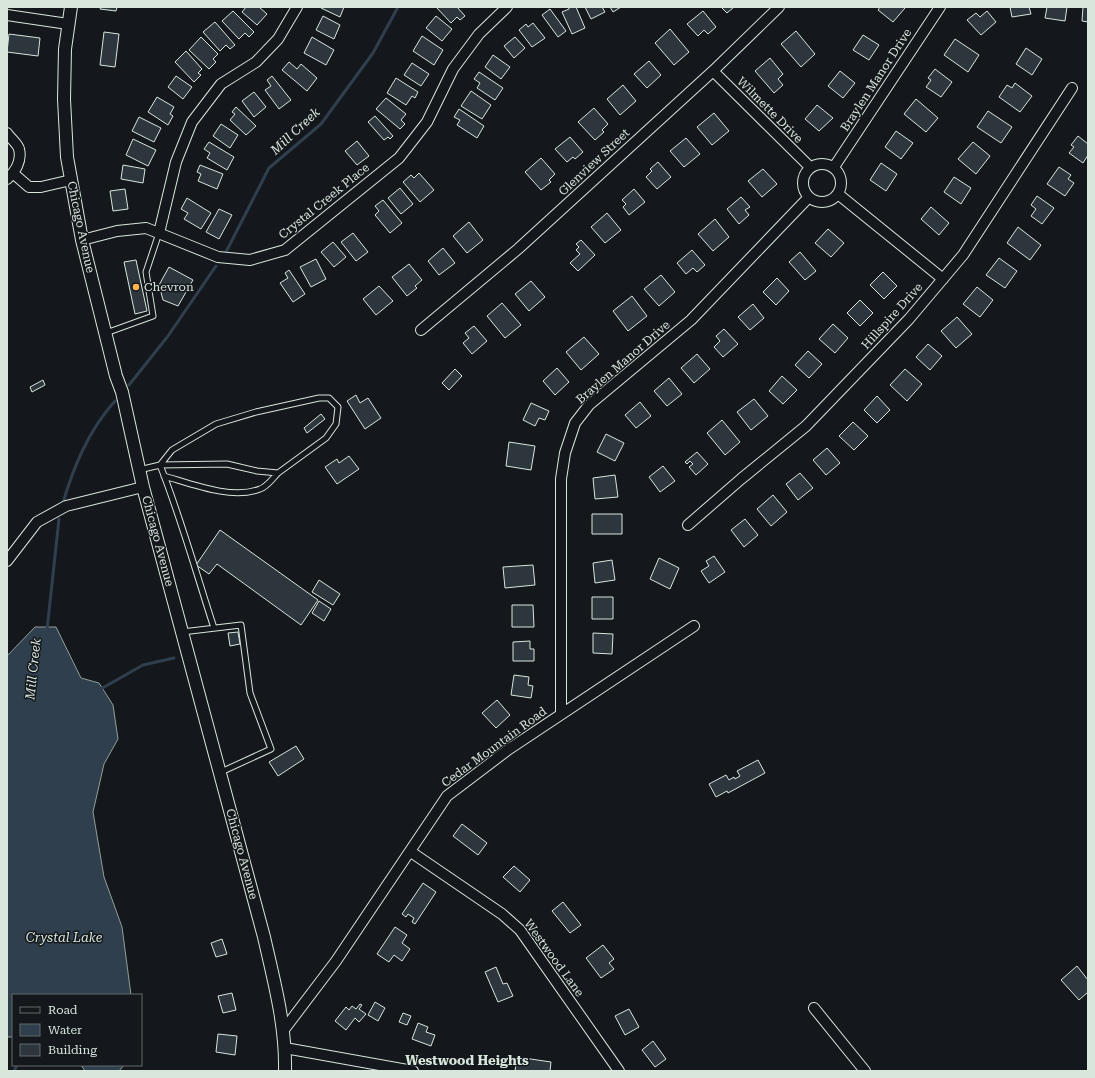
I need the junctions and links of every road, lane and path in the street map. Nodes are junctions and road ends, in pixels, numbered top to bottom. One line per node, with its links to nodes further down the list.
1 (70, 7): 7 (street, Chicago Avenue)
2 (297, 7): 17 (street)
3 (507, 7): 17 (street, Crystal Creek Place)
4 (779, 7): 8 (street, Glenview Street)
5 (940, 7): 12 (street, Braylen Manor Drive)
6 (7, 15): 7 (street)
7 (68, 24): 14 (street, Chicago Avenue)
8 (712, 71): 11 (street, Wilmette Drive); 20 (street, Glenview Street)
9 (1072, 88): 19 (street, Hillspire Drive)
10 (7, 134): 13 (street)
11 (810, 167): 12 (street); 16 (street)
12 (834, 167): 15 (street)
13 (10, 176): 14 (street)
14 (72, 180): 18 (street, Chicago Avenue)
15 (838, 194): 16 (street); 19 (street)
16 (809, 197): 32 (street, Braylen Manor Drive)
17 (159, 233): 18 (street, Crystal Creek Place); 21 (lane)
18 (82, 240): 21 (street, Chicago Avenue)
19 (942, 279): 27 (street, Hillspire Drive)
20 (420, 330)
21 (105, 333): 23 (street, Chicago Avenue)
22 (160, 465): 23 (lane); 24 (lane); 24 (lane); 25 (lane)
23 (140, 470): 26 (street, Chicago Avenue)
24 (278, 473): 25 (lane)
25 (164, 476): 30 (lane)
26 (143, 487): 28 (street); 31 (street, Chicago Avenue)
27 (688, 525)
28 (7, 561)
29 (694, 626): 32 (street, Cedar Mountain Road)
30 (214, 628): 31 (lane); 33 (lane)
31 (182, 632): 33 (street, Chicago Avenue)
32 (562, 714): 34 (street, Cedar Mountain Road)
33 (220, 772): 36 (street, Chicago Avenue)
34 (411, 852): 36 (street, Cedar Mountain Road); 40 (street, Westwood Lane)
35 (814, 1008): 41 (street)
36 (282, 1031): 37 (street, Chicago Avenue)
37 (285, 1048): 38 (street, Chicago Avenue); 39 (street)
38 (285, 1071)
39 (412, 1071)
40 (619, 1071)
41 (865, 1071)

